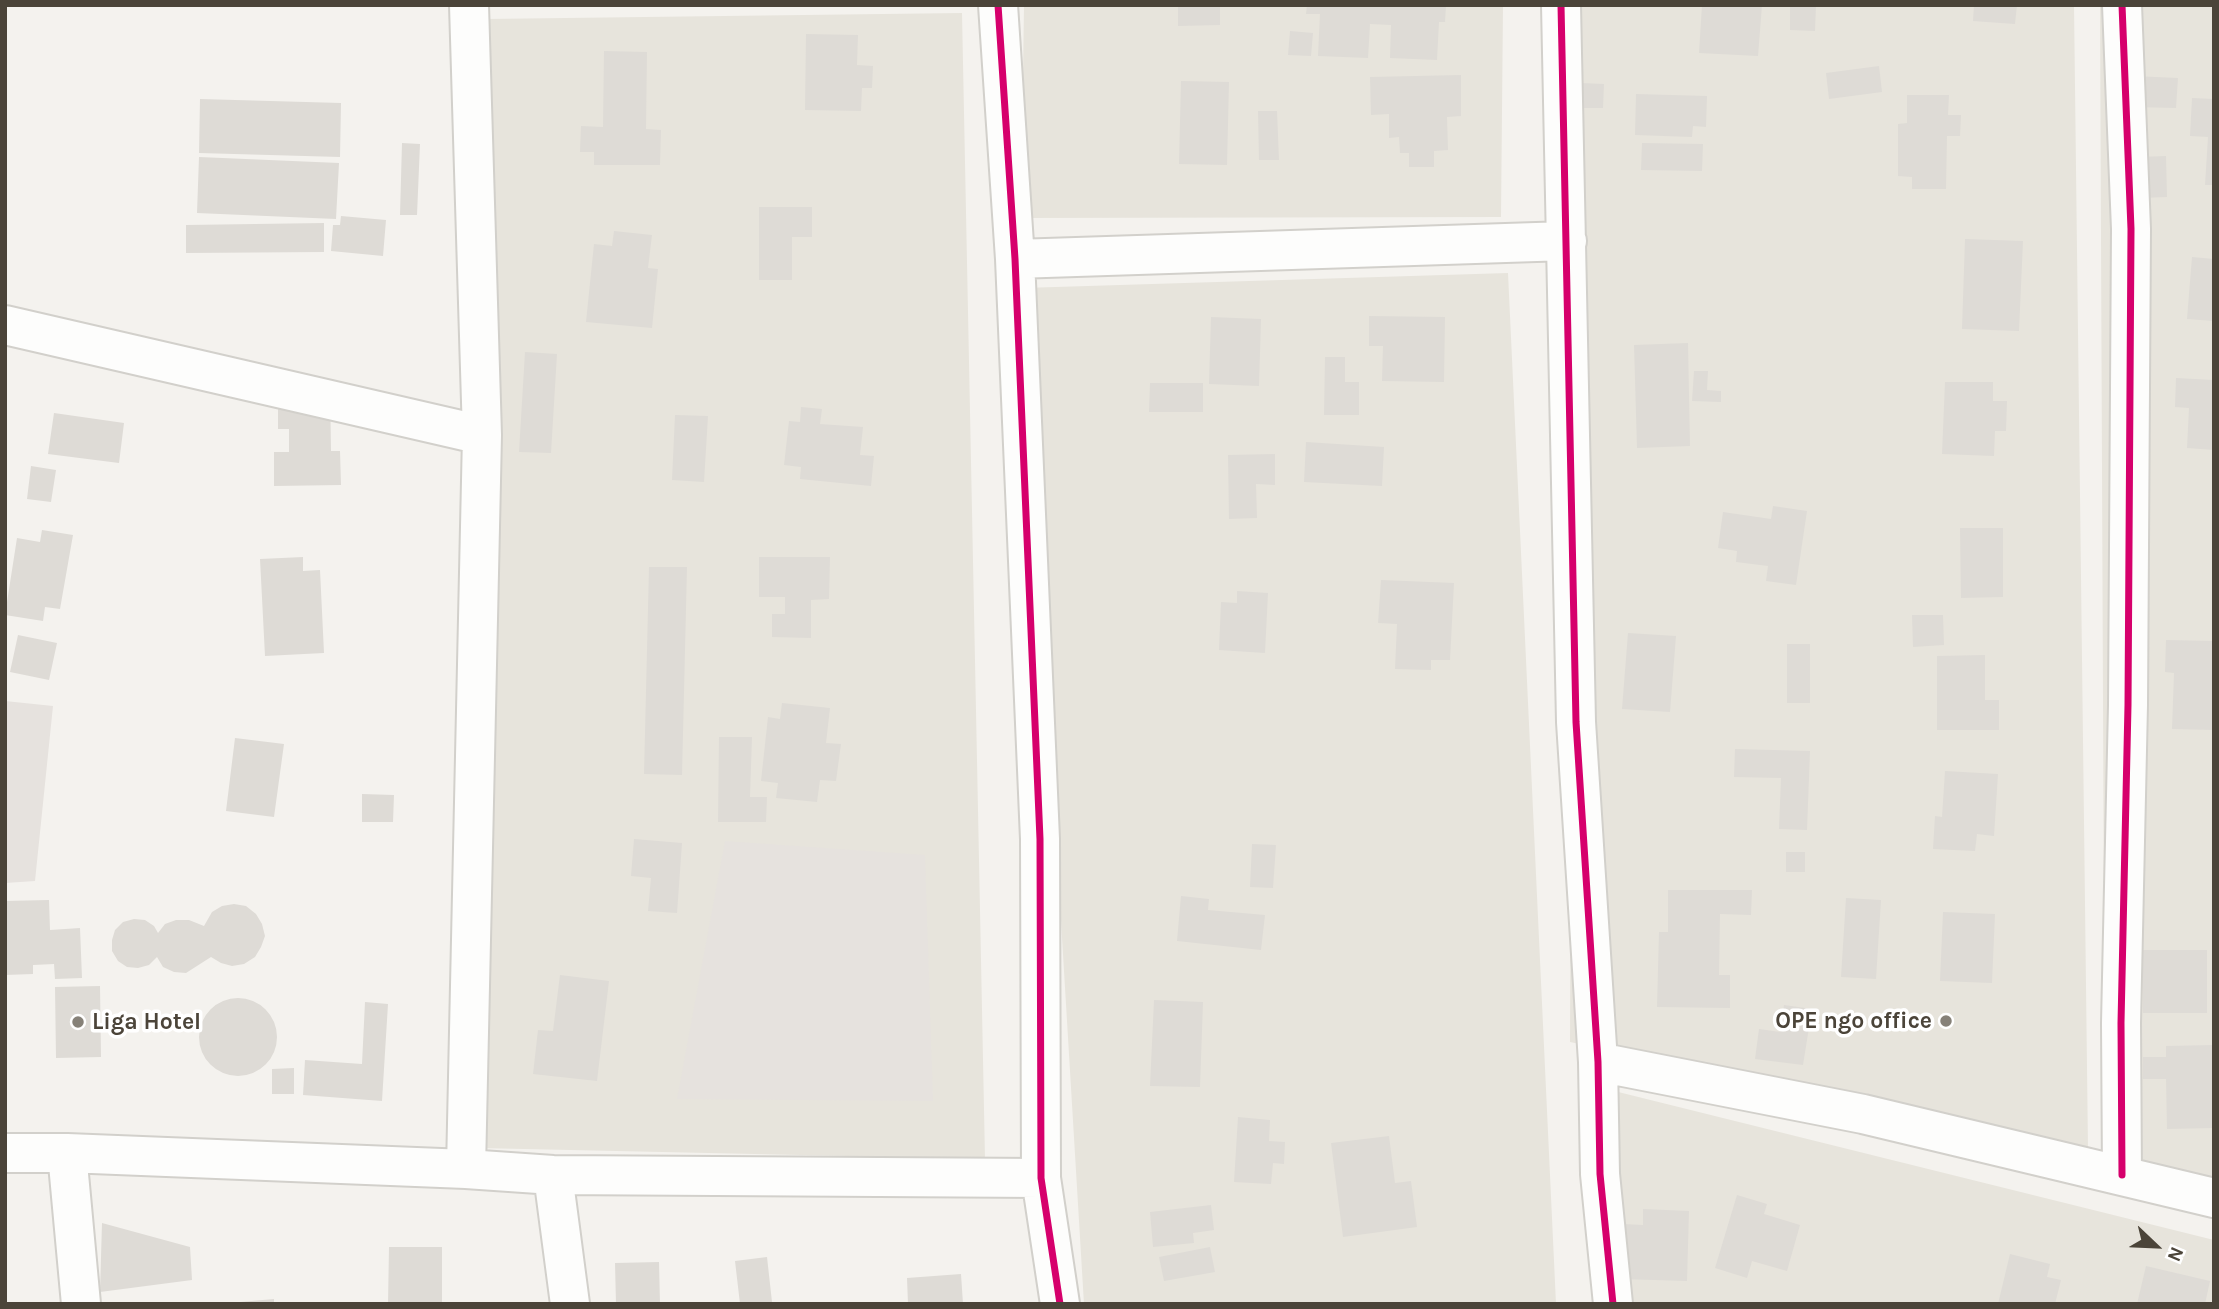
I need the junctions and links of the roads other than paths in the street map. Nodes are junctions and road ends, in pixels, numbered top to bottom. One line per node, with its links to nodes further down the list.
1 (469, 5): 8 (street)
2 (998, 5): 6 (street)
3 (1561, 5): 5 (street)
4 (2122, 5): 14 (street)
5 (1567, 241): 6 (street); 9 (street)
6 (1016, 259): 15 (street)
7 (5, 325): 8 (street)
8 (482, 435): 12 (street)
9 (1598, 1062): 14 (street); 20 (street)
10 (5, 1153): 11 (street)
11 (67, 1153): 12 (street); 17 (street)
12 (466, 1169): 13 (street)
13 (554, 1175): 15 (street); 18 (street)
14 (2122, 1175): 16 (street)
15 (1041, 1178): 19 (street)
16 (2214, 1198)
17 (81, 1304)
18 (570, 1304)
19 (1060, 1304)
20 (1613, 1304)

